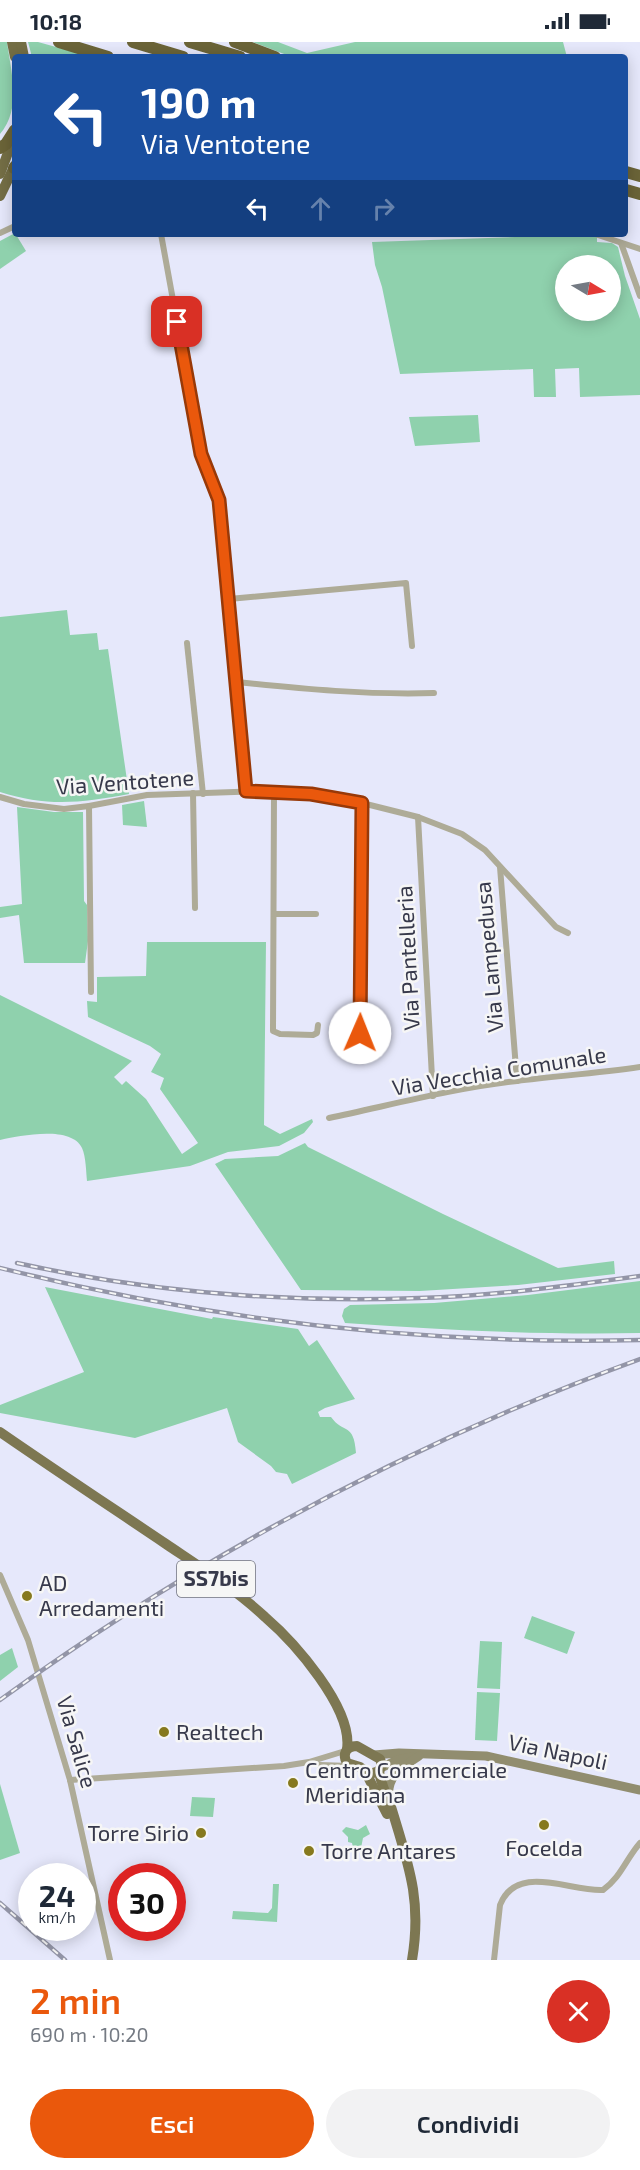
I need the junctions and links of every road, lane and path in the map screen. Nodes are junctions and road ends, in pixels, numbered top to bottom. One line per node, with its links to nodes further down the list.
1 (59, 42): 6 (highway)
2 (133, 42): 7 (highway)
3 (190, 42): 8 (highway)
4 (218, 42): 9 (highway)
5 (235, 42): 10 (highway)
6 (98, 54)
7 (173, 54)
8 (230, 54)
9 (245, 54)
10 (266, 54)
11 (12, 136): 13 (highway)
12 (12, 140): 15 (highway)
13 (0, 148)
14 (12, 173): 16 (highway)
15 (0, 174)
16 (0, 196)
17 (162, 237): 22 (street)
18 (604, 237): 19 (street)
19 (621, 243): 20 (street); 21 (street)
20 (640, 249)
21 (640, 296)
22 (229, 599): 24 (street); 25 (street)
23 (187, 643): 30 (street)
24 (412, 646)
25 (237, 682): 26 (street); 27 (street)
26 (434, 693)
27 (246, 791): 28 (street, Via Ventotene); 30 (street, Via Ventotene)
28 (274, 792): 32 (street, Via Ventotene); 37 (street)
29 (193, 794): 30 (street, Via Ventotene); 33 (street, Via Ventotene); 36 (street)
30 (203, 794)
31 (0, 797): 33 (street, Via Ventotene)
32 (362, 803): 34 (street, Via Ventotene); 42 (street)
33 (89, 806): 40 (street)
34 (418, 817): 35 (street, Via Ventotene); 45 (street, Via Pantelleria)
35 (500, 867): 39 (street, Via Ventotene); 44 (street, Via Lampedusa)
36 (195, 908)
37 (273, 914): 38 (street); 41 (street)
38 (316, 914)
39 (568, 933)
40 (91, 992)
41 (318, 1025)
42 (360, 1033)
43 (640, 1067): 44 (street, Via Vecchia Comunale)
44 (517, 1081): 45 (street, Via Vecchia Comunale)
45 (433, 1096): 46 (street, Via Vecchia Comunale)
46 (329, 1118)
47 (0, 1432): 49 (main road, SS7bis)
48 (0, 1575): 59 (street, Via Salice)
49 (343, 1720): 50 (main road, SS7bis); 51 (main road, SS7bis)
50 (346, 1750): 51 (main road); 55 (street); 56 (main road)
51 (362, 1750): 53 (main road)
52 (432, 1754): 53 (main road, Via Napoli); 54 (main road, Via Napoli); 60 (main road, Via Napoli)
53 (374, 1755): 57 (main road)
54 (419, 1756): 57 (main road, Via Napoli); 61 (main road)
55 (309, 1762): 56 (street); 59 (street)
56 (353, 1766): 58 (main road)
57 (380, 1770): 58 (main road); 61 (main road)
58 (365, 1771): 62 (main road)
59 (70, 1780): 64 (street, Via Salice)
60 (640, 1790)
61 (392, 1809): 62 (main road)
62 (396, 1827): 65 (main road)
63 (640, 1843): 66 (street)
64 (110, 1960)
65 (412, 1960)
66 (494, 1960)

